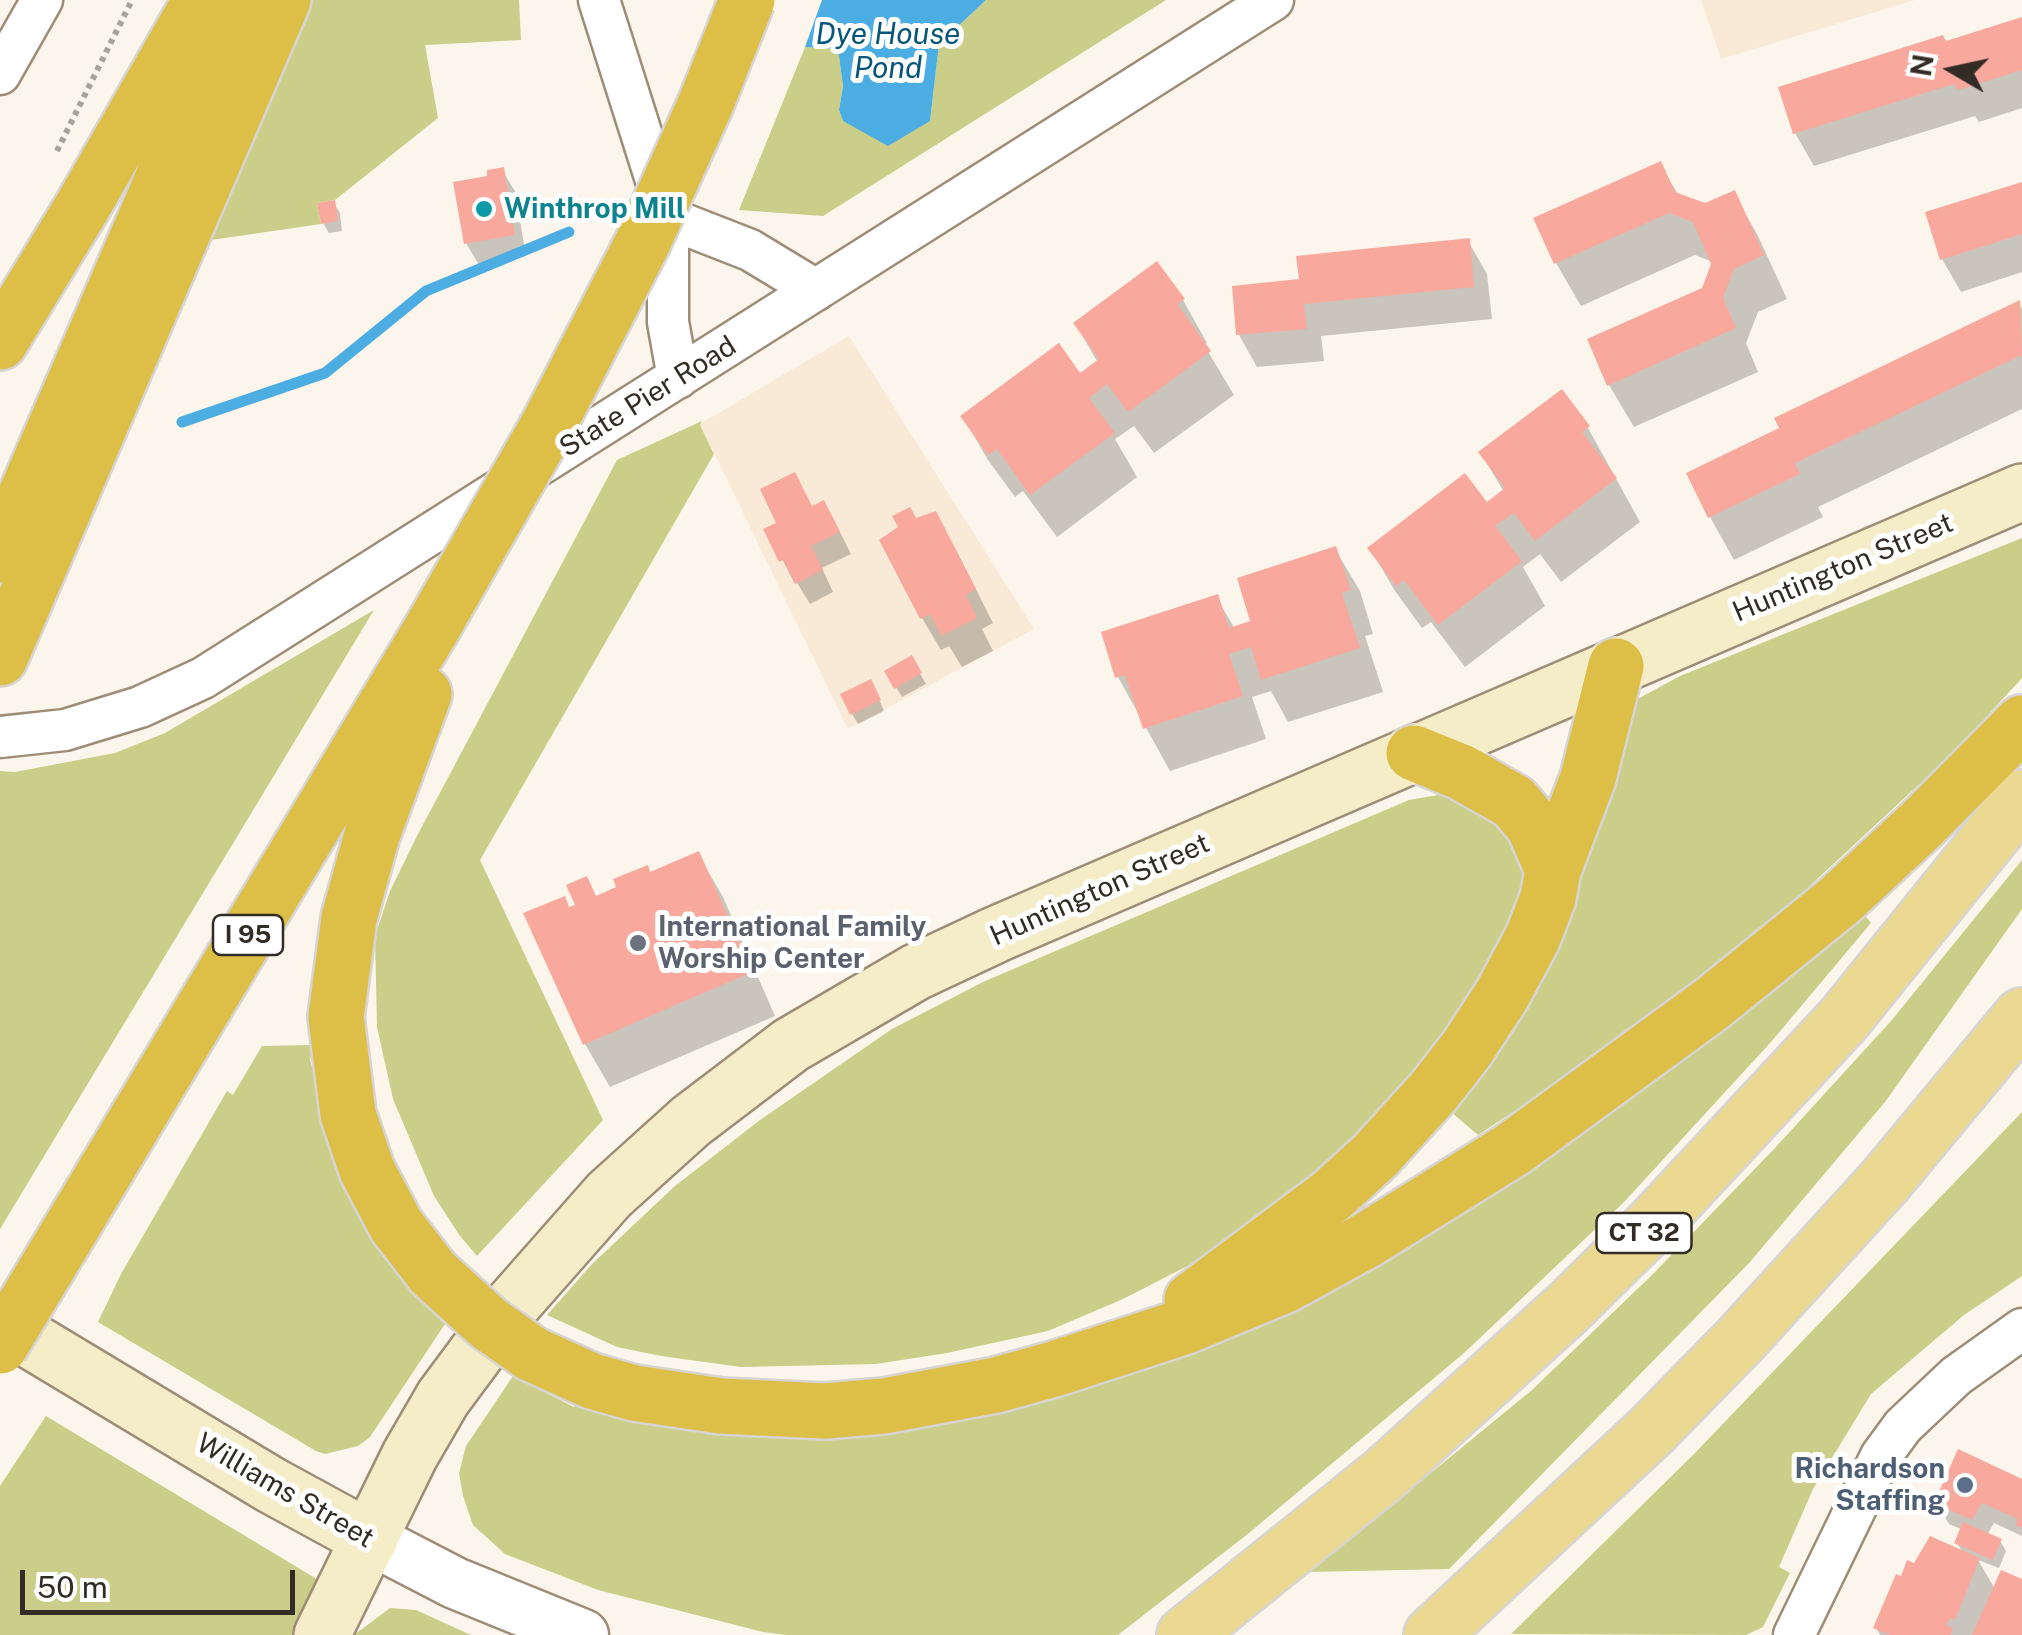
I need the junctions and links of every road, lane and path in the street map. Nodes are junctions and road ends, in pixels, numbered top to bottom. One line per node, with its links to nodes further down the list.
1 (42, 0): 9 (street)
2 (132, 0): 10 (path)
3 (201, 0): 13 (highway)
4 (235, 0): 16 (highway)
5 (282, 0): 18 (highway)
6 (599, 0): 11 (street)
7 (748, 0): 17 (highway, I 95, bridge)
8 (1273, 0): 12 (street, State Pier Road)
9 (0, 74)
10 (49, 166)
11 (668, 218): 12 (street); 14 (street)
12 (816, 290): 14 (street, State Pier Road)
13 (0, 342)
14 (678, 378): 21 (street, State Pier Road)
15 (2022, 492): 19 (main road, Huntington Street)
16 (0, 555)
17 (439, 634): 28 (highway, I 95, bridge); 29 (highway, bridge)
18 (0, 658)
19 (1616, 666): 22 (main road, Huntington Street); 24 (highway)
20 (2022, 723): 29 (highway)
21 (0, 737)
22 (1414, 753): 24 (highway); 30 (main road, Huntington Street)
23 (2022, 798): 32 (main road, CT 32)
24 (1553, 870): 29 (highway)
25 (2022, 1016): 31 (main road)
26 (0, 1322): 30 (main road, Williams Street)
27 (2022, 1330): 35 (street)
28 (0, 1346)
29 (1119, 1348)
30 (370, 1540): 33 (main road, Huntington Street); 34 (street, Williams Street)
31 (1447, 1621)
32 (1198, 1625)
33 (322, 1635)
34 (583, 1635)
35 (1794, 1635)

